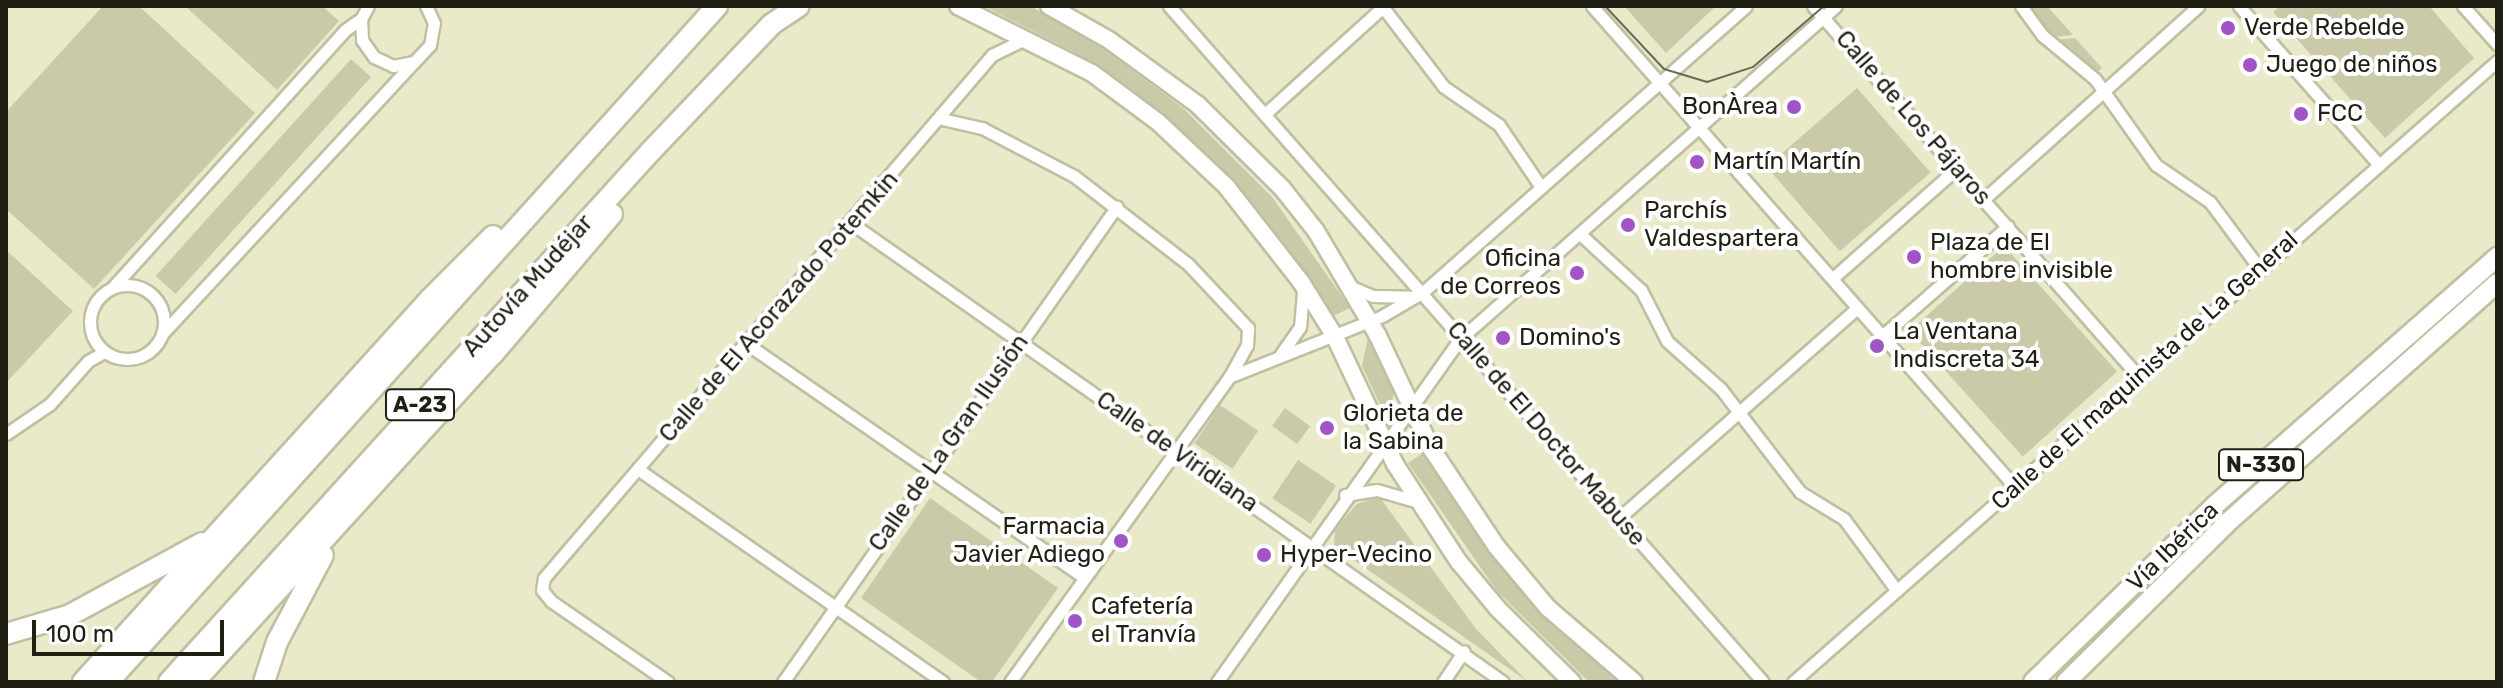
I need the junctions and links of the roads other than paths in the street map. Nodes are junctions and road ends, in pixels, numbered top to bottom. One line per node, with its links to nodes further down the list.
1 (426, 6): 21 (street)
2 (717, 6): 28 (highway, Autovía Mudéjar / A-23)
3 (799, 6): 27 (highway, Autovía Mudéjar / A-23)
4 (958, 6): 18 (main road)
5 (1169, 6): 24 (street, Calle de El Doctor Mabuse)
6 (1383, 6): 24 (street); 31 (street)
7 (1592, 6): 22 (street)
8 (1746, 6): 22 (street)
9 (1813, 6): 17 (street, Calle de Los Pájaros)
10 (1836, 6): 17 (street)
11 (2021, 6): 23 (street)
12 (2198, 6): 23 (street)
13 (2463, 6): 19 (street)
14 (1055, 8): 42 (main road)
15 (2246, 9): 29 (street)
16 (363, 10): 21 (street); 43 (street)
17 (1825, 18): 26 (street); 30 (street, Calle de Los Pájaros)
18 (1029, 38): 25 (street, Calle de El Acorazado Potemkin); 40 (main road)
19 (2497, 44)
20 (2497, 61): 29 (street, Calle de El maquinista de La General)
21 (414, 62): 47 (street)
22 (1660, 82): 26 (street); 31 (street)
23 (2104, 91): 32 (street); 38 (street)
24 (1266, 113): 44 (street, Calle de El Doctor Mabuse)
25 (942, 119): 33 (street); 34 (street, Calle de El Acorazado Potemkin)
26 (1699, 126): 36 (street); 39 (street)
27 (674, 130): 64 (highway); 79 (highway, Autovía Mudéjar / A-23)
28 (587, 150): 69 (highway); 78 (highway, Autovía Mudéjar / A-23)
29 (2379, 165): 38 (street, Calle de El maquinista de La General)
30 (1957, 168): 32 (street, Calle de Los Pájaros); 39 (street)
31 (1541, 187): 44 (street)
32 (1984, 199): 35 (street, Calle de Los Pájaros)
33 (1117, 206): 51 (street, Calle de La Gran Ilusión); 56 (street)
34 (851, 223): 51 (street, Calle de Viridiana); 52 (street, Calle de El Acorazado Potemkin)
35 (2008, 226): 49 (street); 55 (street, Calle de Los Pájaros)
36 (1580, 234): 50 (street); 58 (street)
37 (2497, 257): 93 (highway, Vía Ibérica / N-330)
38 (2259, 268): 55 (street, Calle de El maquinista de La General)
39 (1834, 277): 45 (street)
40 (1301, 282): 48 (main road); 54 (street)
41 (2497, 283): 94 (highway, Vía Ibérica / N-330)
42 (1347, 285): 44 (street); 46 (main road)
43 (113, 287): 47 (street); 53 (street)
44 (1420, 295): 46 (street); 50 (street, Calle de El Doctor Mabuse)
45 (1857, 308): 49 (street); 58 (street)
46 (1369, 321): 48 (street); 57 (main road)
47 (162, 334): 53 (street)
48 (1334, 335): 54 (street); 60 (main road)
49 (1882, 336): 65 (street)
50 (1460, 339): 57 (street); 68 (street, Calle de El Doctor Mabuse)
51 (1019, 343): 61 (street, Calle de Viridiana); 62 (street, Calle de La Gran Ilusión)
52 (747, 344): 62 (street); 63 (street, Calle de El Acorazado Potemkin)
53 (104, 352): 59 (street)
54 (1280, 355): 56 (street)
55 (2137, 375): 65 (street, Calle de El maquinista de La General)
56 (1229, 377): 61 (street)
57 (1409, 405): 60 (street); 90 (main road)
58 (1740, 412): 68 (street); 72 (street)
59 (6, 434)
60 (1383, 441): 66 (street); 67 (main road)
61 (1174, 450): 70 (street, Calle de Viridiana); 71 (street)
62 (930, 469): 71 (street); 73 (street, Calle de La Gran Ilusión)
63 (639, 470): 73 (street); 82 (street, Calle de El Acorazado Potemkin)
64 (383, 475): 80 (highway); 81 (highway)
65 (2015, 487): 72 (street, Calle de El maquinista de La General)
66 (1345, 495): 67 (street); 70 (street)
67 (1418, 502): 89 (main road)
68 (1620, 517): 91 (street, Calle de El Doctor Mabuse)
69 (225, 528): 74 (highway); 77 (highway)
70 (1312, 545): 75 (street, Calle de Viridiana); 76 (street)
71 (1084, 577): 85 (street)
72 (1897, 591): 92 (street, Calle de El maquinista de La General)
73 (836, 607): 83 (street, Calle de La Gran Ilusión); 84 (street)
74 (6, 634)
75 (1464, 651): 87 (street); 88 (street, Calle de Viridiana)
76 (1219, 678): 86 (street)
77 (83, 682)
78 (108, 682)
79 (169, 682)
80 (194, 682)
81 (264, 682)
82 (668, 682)
83 (783, 682)
84 (943, 682)
85 (1010, 682)
86 (1234, 682)
87 (1443, 682)
88 (1503, 682)
89 (1572, 682)
90 (1634, 682)
91 (1763, 682)
92 (1793, 682)
93 (2033, 682)
94 (2066, 682)

